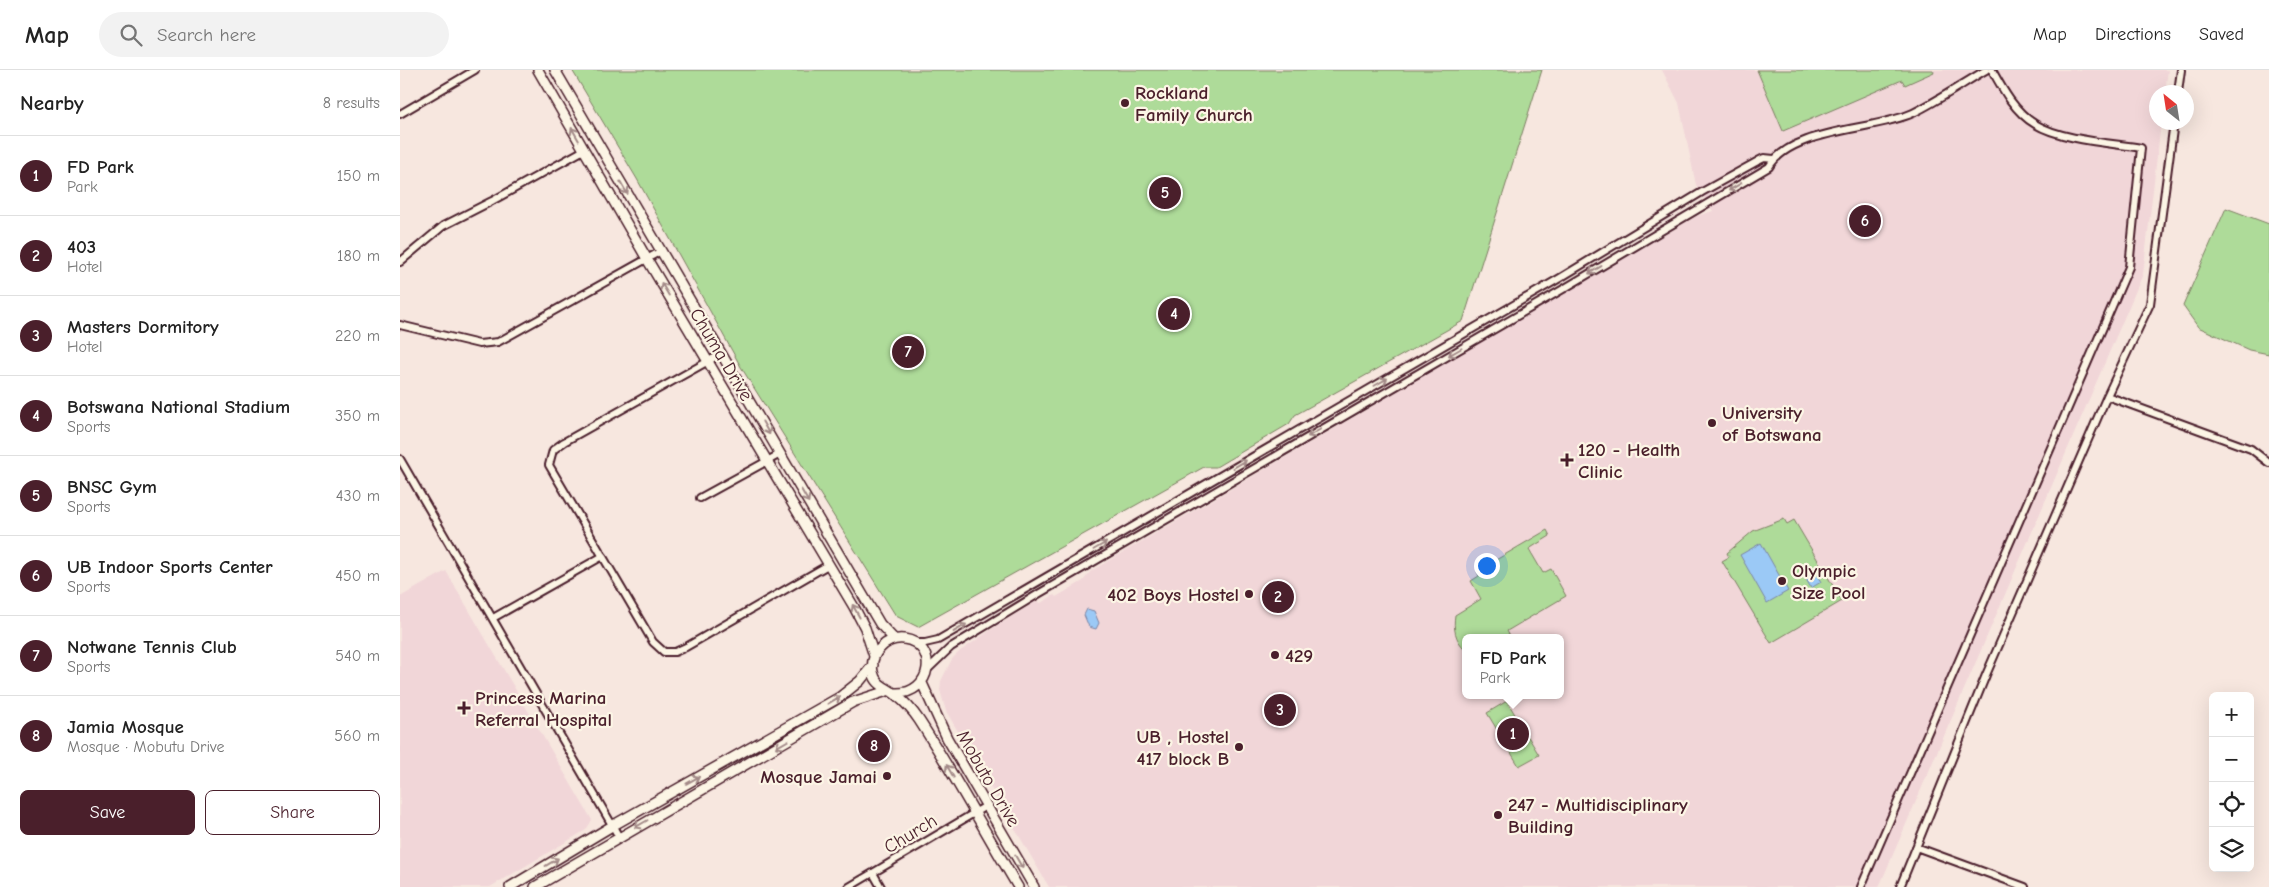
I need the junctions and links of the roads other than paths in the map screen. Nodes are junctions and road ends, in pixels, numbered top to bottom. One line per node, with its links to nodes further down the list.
1 (475, 70): 8 (street)
2 (538, 70): 10 (main road, Chuma Drive, one-way to 2)
3 (555, 70): 14 (main road, Chuma Drive, one-way to 14)
4 (1986, 70): 11 (street)
5 (1992, 70): 49 (street)
6 (2181, 70): 7 (street)
7 (2179, 85)
8 (400, 114)
9 (2173, 130): 22 (street)
10 (584, 150): 15 (main road, Chuma Drive); 16 (street)
11 (1774, 159): 12 (street); 13 (street, one-way to 13)
12 (1681, 204): 13 (street); 17 (street)
13 (1687, 215): 18 (street, one-way to 18)
14 (661, 251): 15 (street); 20 (main road, Chuma Drive)
15 (647, 259): 19 (street); 21 (main road, Chuma Drive, one-way to 15)
16 (400, 262)
17 (1560, 278): 18 (street); 32 (street, one-way to 17)
18 (1565, 288): 34 (street, one-way to 34)
19 (400, 325)
20 (721, 354): 21 (street); 23 (main road, Chuma Drive, one-way to 23)
21 (708, 361): 25 (main road, Chuma Drive); 28 (street)
22 (2108, 396): 26 (street); 41 (street)
23 (780, 454): 25 (street); 31 (main road, Chuma Drive, one-way to 31)
24 (400, 459): 30 (street)
25 (767, 461): 27 (street); 29 (main road, Chuma Drive)
26 (2269, 463)
27 (700, 498)
28 (603, 556): 29 (street); 30 (street)
29 (828, 565): 33 (main road, Chuma Drive, one-way to 29)
30 (493, 618): 39 (street)
31 (894, 639): 32 (main road); 33 (main road)
32 (915, 643): 34 (main road)
33 (874, 661): 36 (main road); 39 (main road, one-way to 33)
34 (927, 670): 35 (main road)
35 (922, 683): 36 (main road); 37 (main road, Mobuto Drive)
36 (891, 692): 38 (main road, one-way to 36); 40 (main road, one-way to 40)
37 (986, 806): 38 (street, Church); 48 (main road, Mobuto Drive, one-way to 48)
38 (974, 813): 42 (street, Church); 47 (main road)
39 (612, 826): 40 (street); 43 (main road, one-way to 39)
40 (619, 837): 44 (main road)
41 (1916, 847): 50 (street); 51 (street)
42 (873, 873): 45 (street, Church); 46 (street)
43 (510, 887)
44 (535, 887)
45 (850, 887)
46 (881, 887)
47 (1018, 887)
48 (1034, 887)
49 (1861, 887)
50 (1900, 887)
51 (2025, 887)

